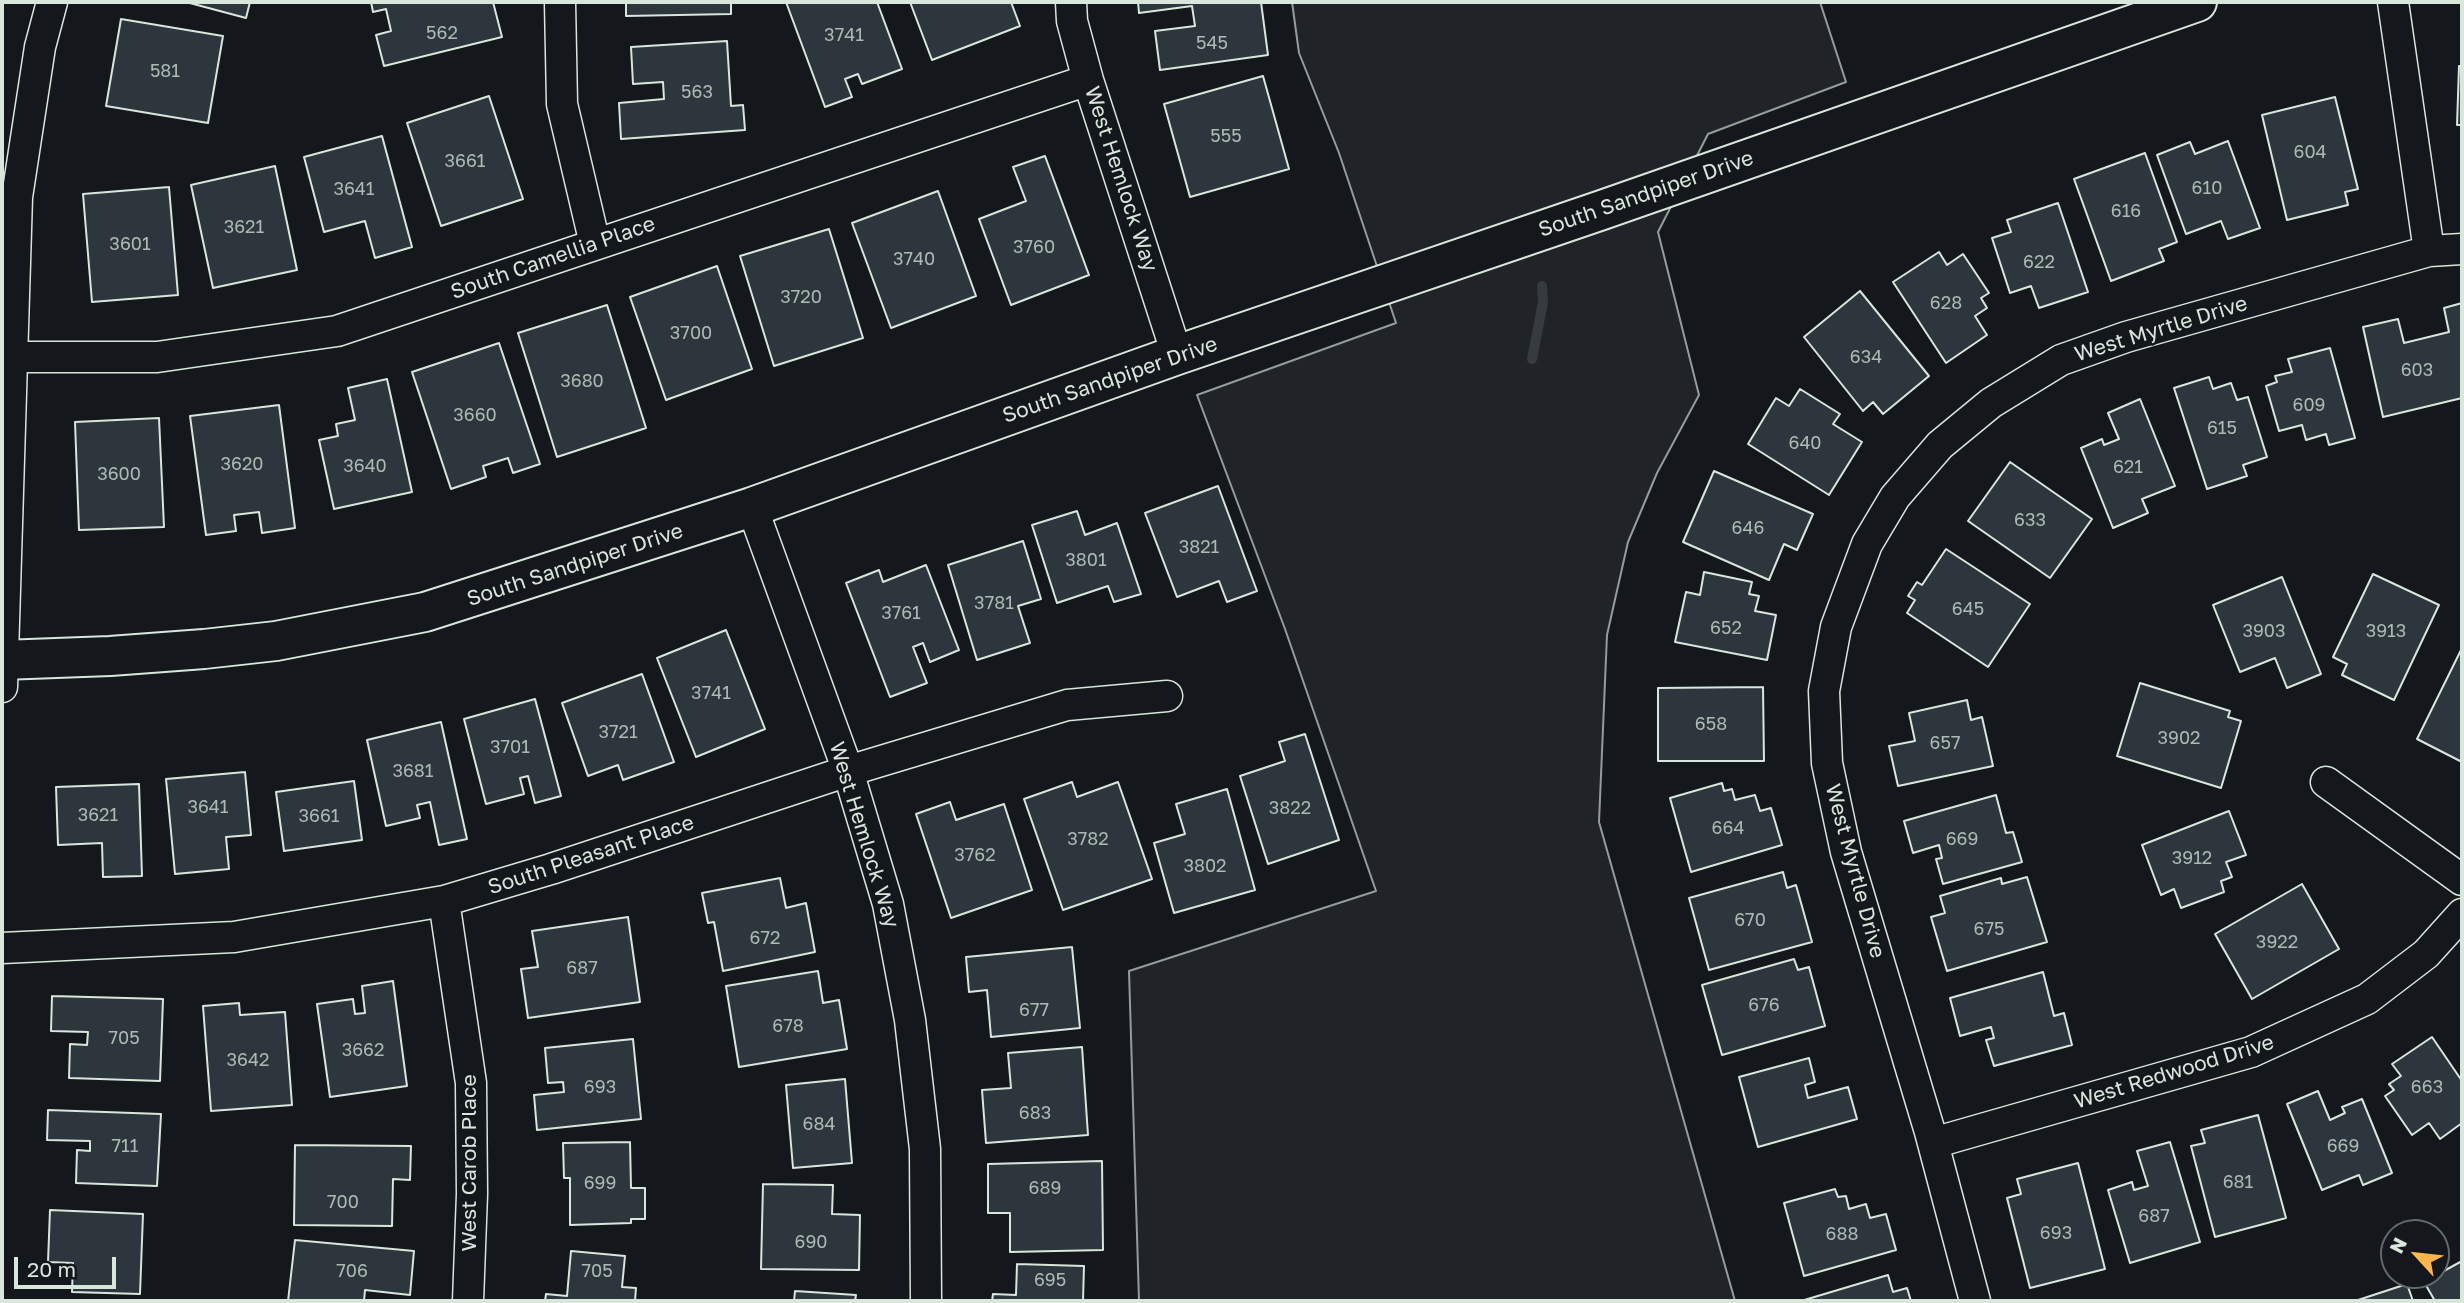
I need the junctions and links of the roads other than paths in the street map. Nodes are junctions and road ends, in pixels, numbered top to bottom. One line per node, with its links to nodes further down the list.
1 (52, 2): 11 (street)
2 (560, 2): 7 (street)
3 (1071, 2): 6 (street, West Hemlock Way)
4 (2197, 2): 10 (street, South Sandpiper Drive)
5 (2393, 2): 9 (street)
6 (1088, 80): 7 (street, South Camellia Place); 10 (street, West Hemlock Way)
7 (595, 244): 11 (street, South Camellia Place)
8 (2462, 249): 9 (street, West Myrtle Drive)
9 (2429, 251): 21 (street, West Myrtle Drive)
10 (1177, 355): 12 (street, South Sandpiper Drive)
11 (6, 357): 13 (street)
12 (752, 507): 13 (street, South Sandpiper Drive); 15 (street, West Hemlock Way)
13 (2, 669)
14 (1167, 696): 15 (street, South Pleasant Place)
15 (848, 771): 18 (street, South Pleasant Place); 23 (street, West Hemlock Way)
16 (2326, 782): 17 (street)
17 (2462, 880)
18 (444, 901): 20 (street, South Pleasant Place); 22 (street, West Carob Place)
19 (2462, 914): 21 (street, West Redwood Drive)
20 (2, 948)
21 (1933, 1143): 24 (street, West Myrtle Drive)
22 (468, 1301)
23 (926, 1301)
24 (1975, 1301)

